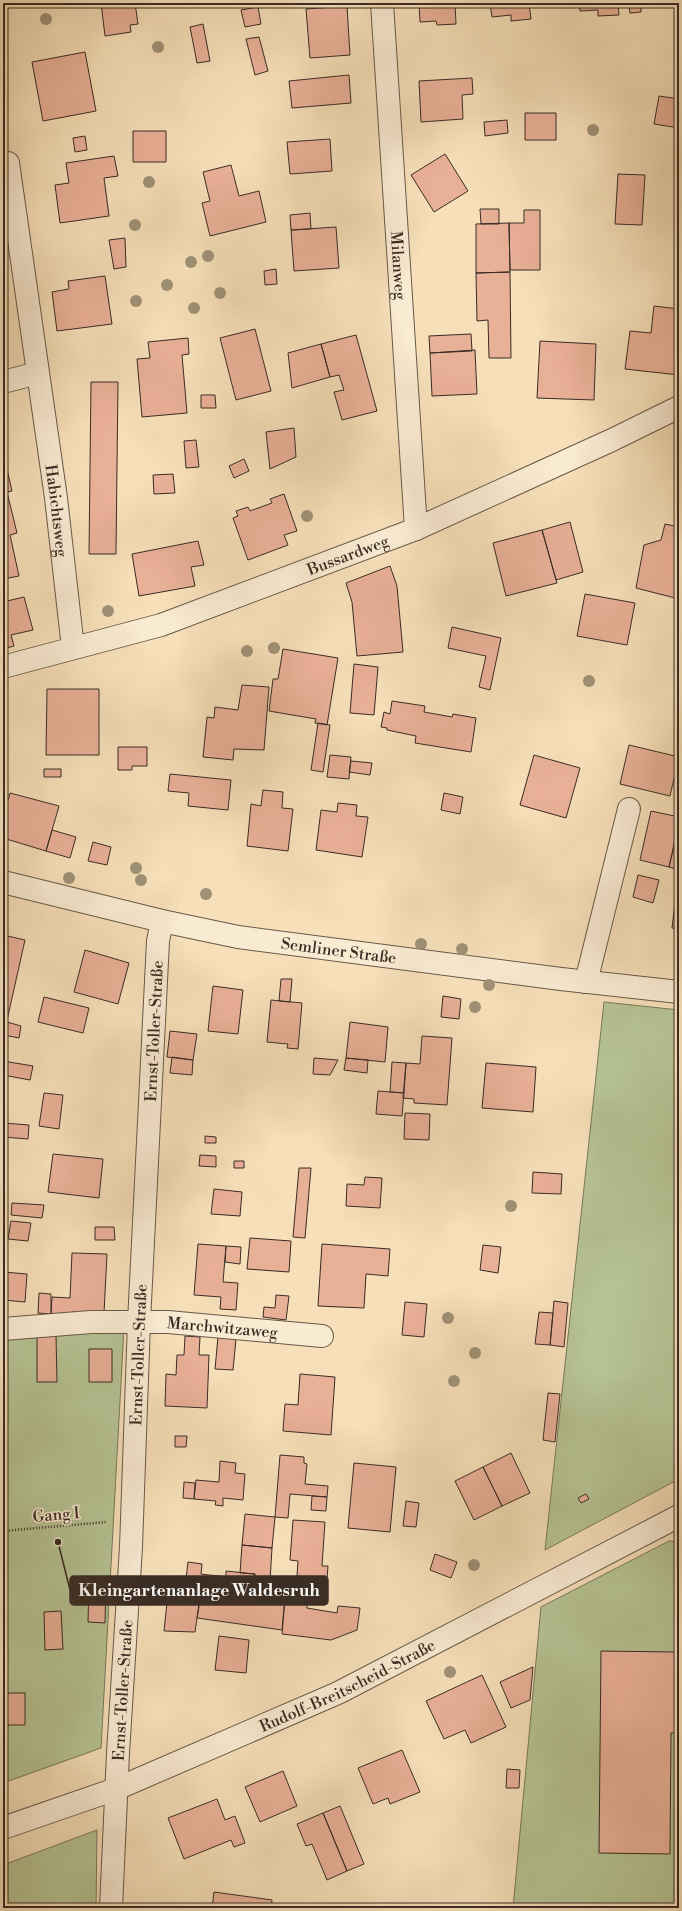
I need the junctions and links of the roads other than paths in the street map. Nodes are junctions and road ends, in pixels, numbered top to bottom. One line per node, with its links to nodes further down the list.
1 (382, 3): 6 (street, Milanweg)
2 (8, 163): 3 (street, Habichtsweg)
3 (38, 373): 4 (street); 7 (street, Habichtsweg)
4 (3, 382)
5 (679, 407): 6 (street, Bussardweg)
6 (416, 529): 7 (street, Bussardweg)
7 (73, 648): 8 (street, Bussardweg)
8 (3, 667)
9 (629, 809): 12 (street)
10 (3, 882): 11 (street, Semliner Straße)
11 (162, 921): 12 (street, Semliner Straße); 14 (street, Ernst-Toller-Straße)
12 (586, 982): 13 (street, Semliner Straße)
13 (679, 992)
14 (139, 1322): 15 (street, Marchwitzaweg); 16 (street, Marchwitzaweg); 18 (street, Ernst-Toller-Straße)
15 (3, 1330)
16 (322, 1336)
17 (679, 1516): 18 (street, Rudolf-Breitscheid-Straße)
18 (116, 1788): 19 (street, Rudolf-Breitscheid-Straße); 20 (street, Ernst-Toller-Straße)
19 (3, 1828)
20 (111, 1908)

